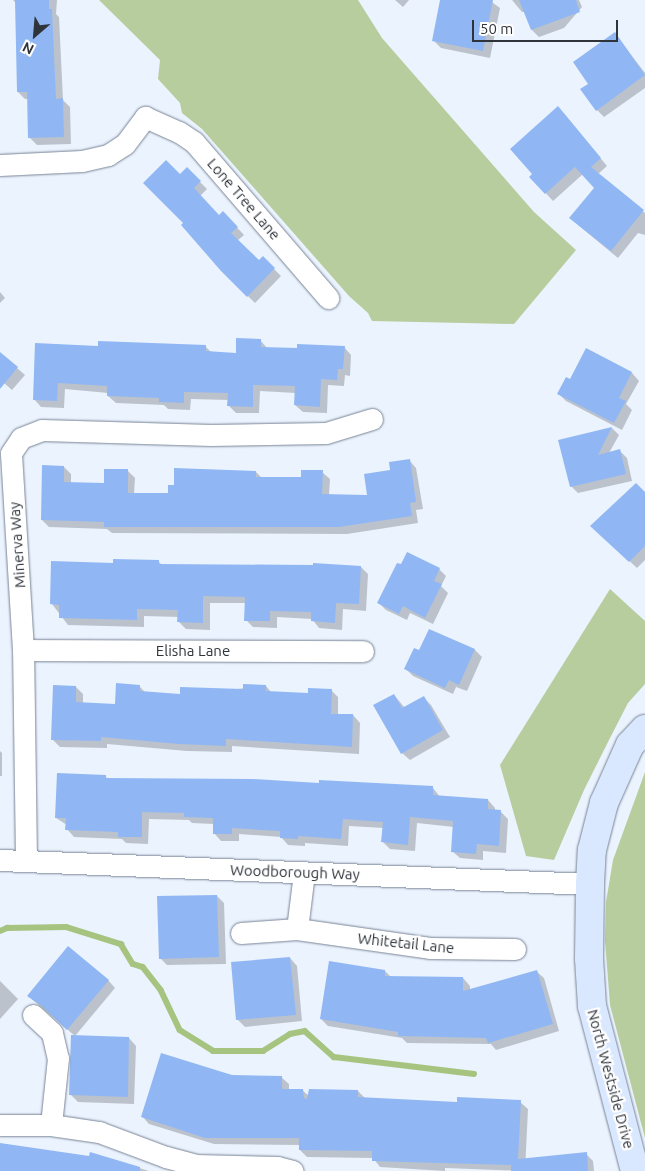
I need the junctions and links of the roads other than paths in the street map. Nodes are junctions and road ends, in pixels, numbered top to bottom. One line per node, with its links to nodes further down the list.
1 (0, 165): 2 (street, Lone Tree Lane)
2 (328, 298)
3 (372, 419): 4 (street, Minerva Way)
4 (23, 650): 5 (street, Elisha Lane); 8 (street, Minerva Way)
5 (363, 651)
6 (645, 729): 10 (street, North Westside Drive)
7 (0, 860): 8 (street, Woodborough Way)
8 (26, 860): 9 (street, Woodborough Way)
9 (304, 872): 10 (street, Woodborough Way); 11 (street)
10 (590, 884): 19 (street, North Westside Drive)
11 (297, 929): 12 (street, Whitetail Lane); 13 (street, Whitetail Lane)
12 (241, 933)
13 (515, 949)
14 (33, 1016): 16 (street)
15 (0, 1125): 16 (street)
16 (51, 1125): 17 (street)
17 (195, 1168): 18 (street)
18 (292, 1171)
19 (635, 1171)

